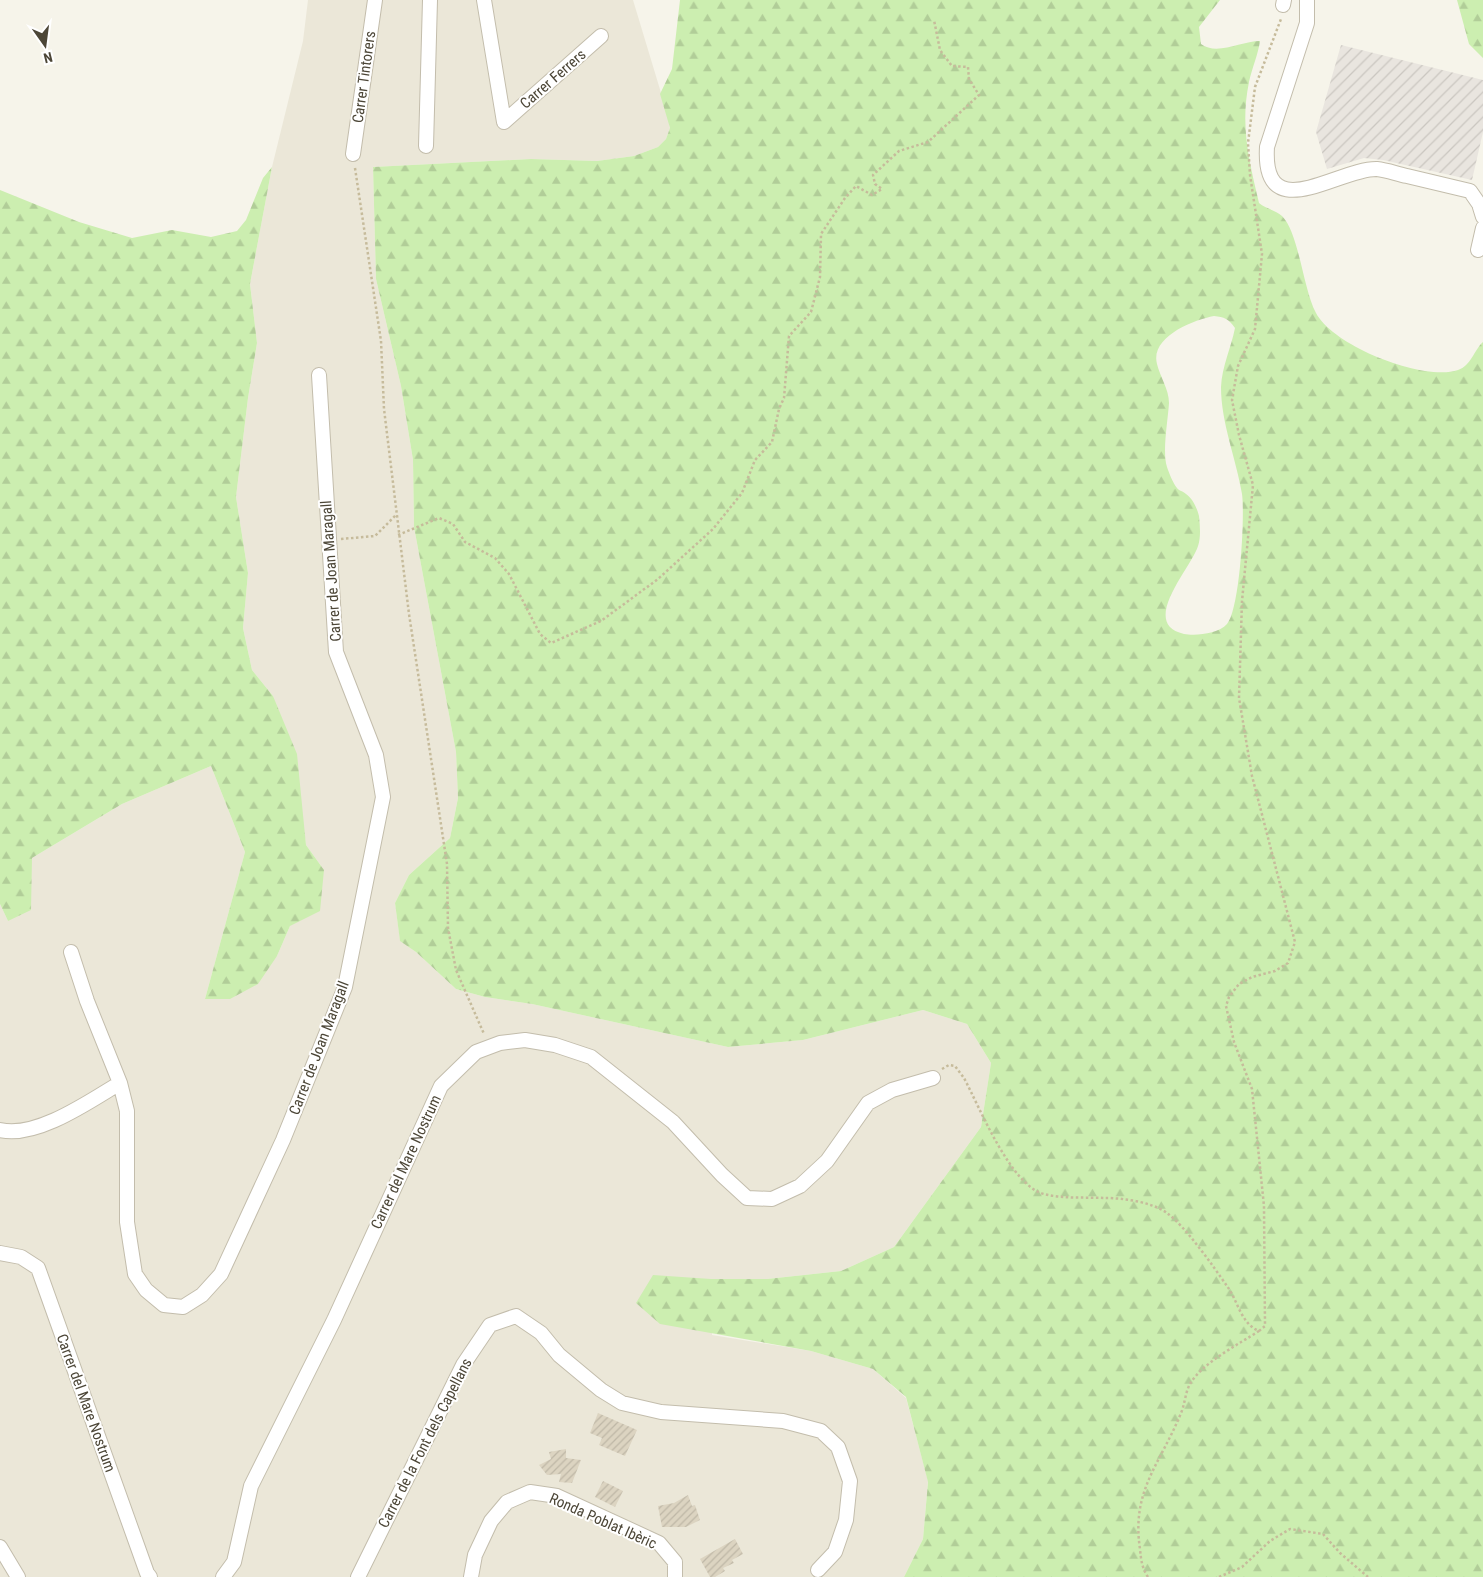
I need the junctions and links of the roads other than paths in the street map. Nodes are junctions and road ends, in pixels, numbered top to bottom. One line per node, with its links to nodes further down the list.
1 (375, 0): 7 (street, Carrer Tintorers)
2 (430, 0): 6 (street)
3 (484, 0): 5 (street, Carrer Ferrers)
4 (1307, 0): 8 (street)
5 (601, 36)
6 (426, 146)
7 (353, 154)
8 (1483, 217)
9 (1483, 228): 10 (street)
10 (1478, 250)
11 (319, 375): 14 (street, Carrer de Joan Maragall)
12 (71, 952): 14 (street, Carrer de Joan Maragall)
13 (933, 1078): 21 (street, Carrer del Mare Nostrum)
14 (120, 1083): 15 (street)
15 (0, 1130)
16 (0, 1253): 20 (street, Carrer del Mare Nostrum)
17 (0, 1547): 19 (street)
18 (818, 1570): 22 (street, Carrer de la Font dels Capellans)
19 (18, 1577)
20 (150, 1577)
21 (224, 1577)
22 (358, 1577)
23 (471, 1577): 24 (street, Ronda Poblat Ibèric)
24 (675, 1577)

